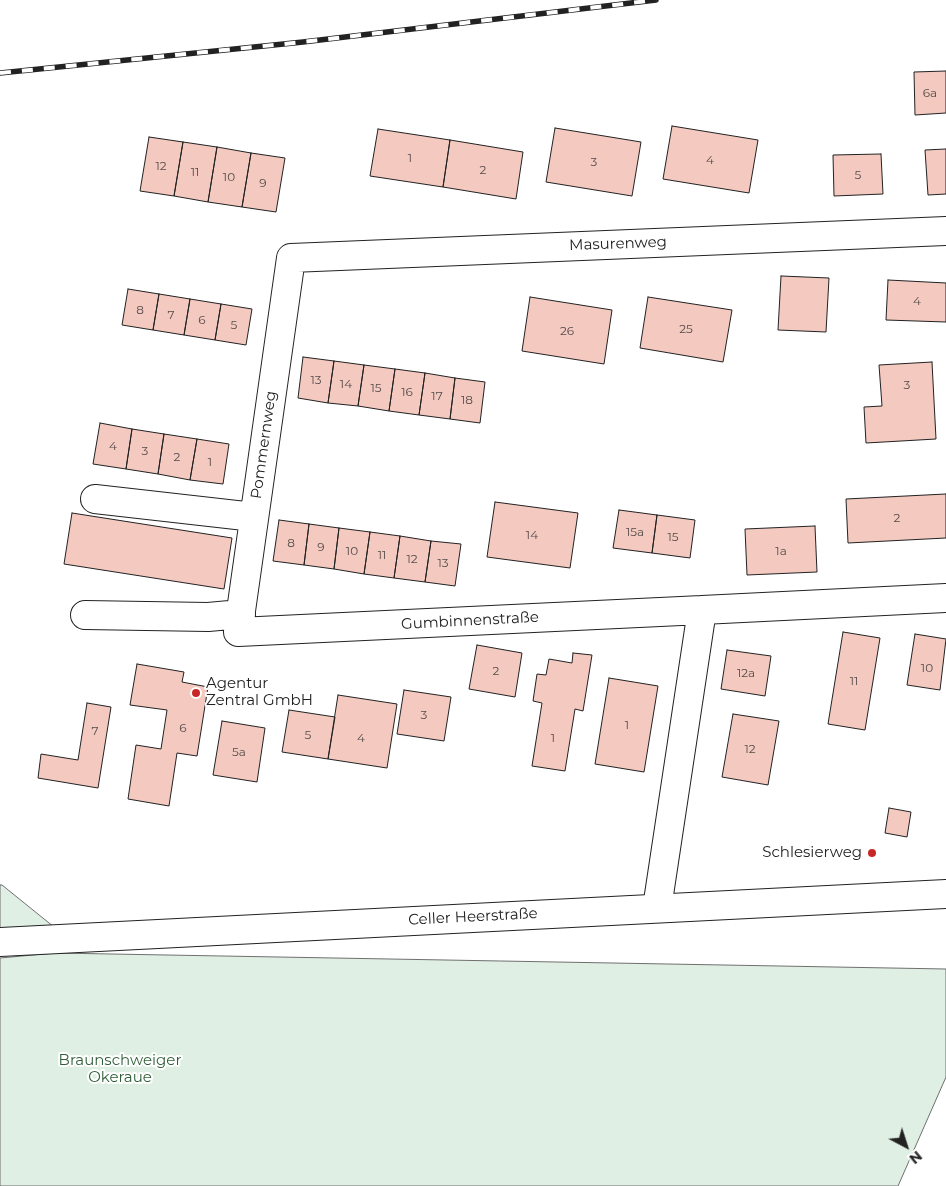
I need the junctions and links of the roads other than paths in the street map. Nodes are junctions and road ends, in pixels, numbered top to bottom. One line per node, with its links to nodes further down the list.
1 (946, 231): 2 (street, Masurenweg)
2 (291, 258): 4 (street, Pommernweg)
3 (95, 499): 4 (street)
4 (254, 517): 8 (street, Pommernweg)
5 (946, 598): 6 (street)
6 (702, 610): 8 (street, Gumbinnenstraße); 10 (street)
7 (85, 615): 8 (street, Gumbinnenstraße)
8 (239, 623)
9 (946, 894): 10 (street, Celler Heerstraße)
10 (658, 908): 11 (street, Celler Heerstraße)
11 (0, 942)

